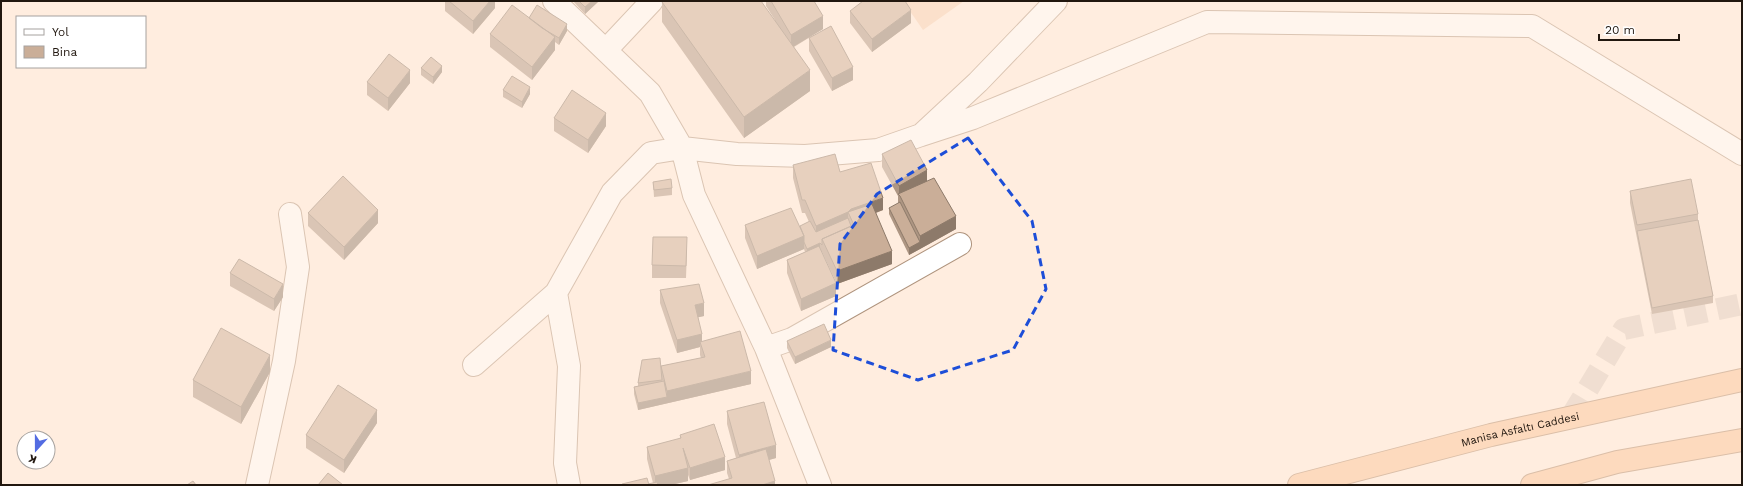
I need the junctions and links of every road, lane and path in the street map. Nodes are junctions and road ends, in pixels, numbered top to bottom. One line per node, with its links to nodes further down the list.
1 (554, 1): 4 (street)
2 (652, 1): 4 (street)
3 (1056, 1): 5 (street)
4 (601, 46): 6 (street)
5 (921, 135): 6 (street); 7 (street)
6 (682, 148): 10 (street); 11 (street)
7 (1742, 154)
8 (290, 214): 17 (street)
9 (960, 244): 11 (street)
10 (556, 293): 12 (street); 18 (street)
11 (766, 348): 19 (street)
12 (474, 365)
13 (1742, 380): 20 (highway, Manisa Asfaltı Caddesi)
14 (1742, 440): 16 (highway)
15 (1742, 443): 16 (highway)
16 (1690, 449): 21 (highway)
17 (257, 485)
18 (569, 485)
19 (820, 485)
20 (1299, 485)
21 (1532, 485)

